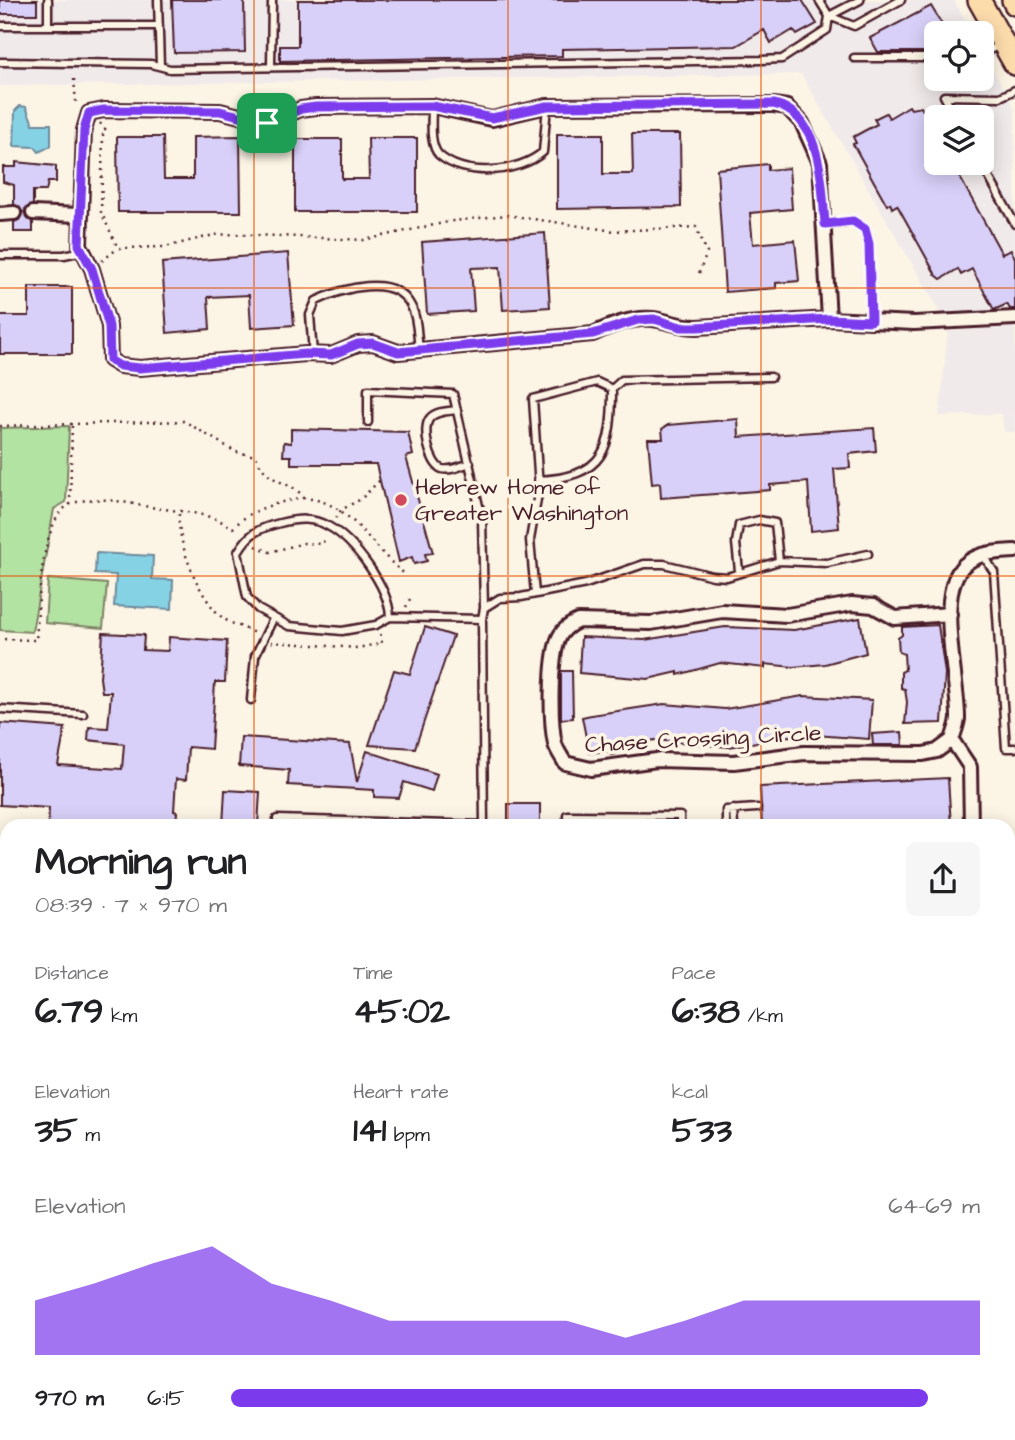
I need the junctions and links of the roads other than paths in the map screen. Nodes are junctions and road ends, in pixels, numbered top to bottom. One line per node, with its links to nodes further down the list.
1 (48, 0): 10 (lane)
2 (158, 0): 11 (lane)
3 (272, 0): 19 (lane)
4 (819, 0): 8 (lane)
5 (860, 0): 8 (lane)
6 (901, 0): 8 (lane)
7 (979, 0): 12 (main road)
8 (829, 16): 19 (lane)
9 (0, 26): 10 (lane)
10 (48, 26): 11 (lane)
11 (159, 26): 18 (lane)
12 (1003, 43): 13 (lane); 17 (main road)
13 (994, 48)
14 (854, 58): 15 (lane)
15 (924, 58)
16 (0, 62): 18 (lane)
17 (1015, 64)
18 (160, 66): 19 (lane)
19 (271, 66)
20 (1015, 90): 21 (lane)
21 (949, 105)
22 (432, 106): 23 (street); 23 (lane); 28 (street)
23 (547, 106): 29 (street)
24 (988, 175): 30 (lane)
25 (14, 213): 27 (street)
26 (33, 213): 28 (street)
27 (0, 214)
28 (78, 215): 31 (street)
29 (825, 224): 34 (street); 35 (lane)
30 (1015, 224)
31 (83, 251): 32 (lane); 37 (street)
32 (0, 255)
33 (1015, 318): 35 (street)
34 (829, 319): 35 (street); 36 (street)
35 (871, 321)
36 (418, 350): 37 (street); 37 (lane)
37 (313, 354)
38 (771, 377): 39 (lane)
39 (612, 389): 43 (lane); 43 (lane)
40 (457, 410): 41 (lane); 42 (lane); 42 (lane)
41 (368, 422)
42 (470, 463): 50 (lane)
43 (538, 480): 49 (lane)
44 (1015, 551): 46 (street)
45 (868, 554): 47 (lane)
46 (983, 555): 51 (street); 59 (lane)
47 (779, 561): 48 (lane); 48 (lane)
48 (739, 571): 49 (lane)
49 (535, 594): 50 (lane)
50 (484, 608): 54 (lane)
51 (950, 614): 58 (street); 58 (street, Chase Crossing Circle)
52 (390, 617): 53 (lane); 53 (lane); 54 (lane)
53 (273, 619): 55 (lane)
54 (482, 619): 62 (lane)
55 (251, 701)
56 (0, 709): 57 (lane)
57 (83, 714)
58 (952, 740): 67 (street)
59 (1015, 748)
60 (757, 808): 61 (lane)
61 (733, 809): 65 (lane); 66 (lane)
62 (484, 819)
63 (567, 819): 64 (lane)
64 (680, 819)
65 (726, 819)
66 (734, 819)
67 (971, 819)

